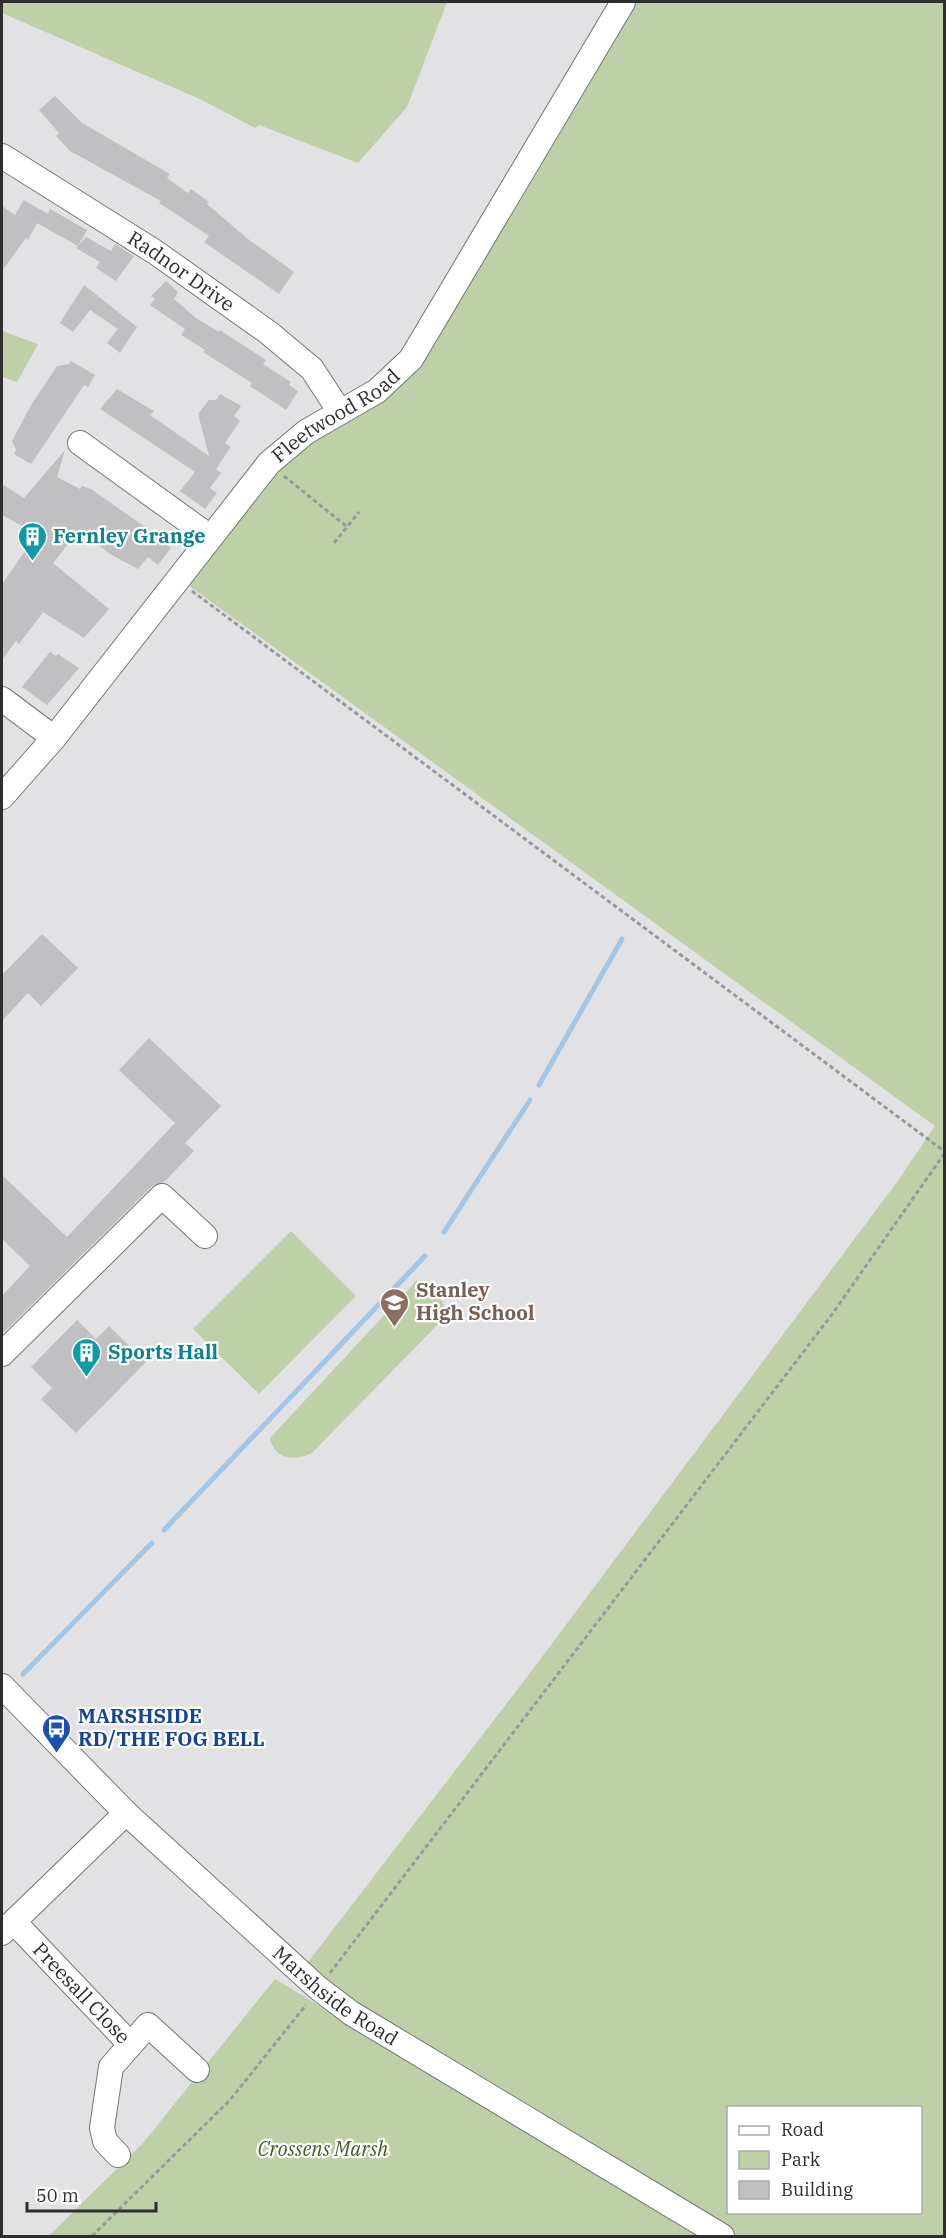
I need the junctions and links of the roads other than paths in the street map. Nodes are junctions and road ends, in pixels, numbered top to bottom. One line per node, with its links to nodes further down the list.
1 (623, 2): 3 (street, Fleetwood Road)
2 (2, 156): 3 (street, Radnor Drive)
3 (340, 412): 5 (street, Fleetwood Road)
4 (80, 443): 5 (street)
5 (210, 537): 7 (street, Fleetwood Road)
6 (2, 699): 7 (street)
7 (54, 738): 8 (street, Fleetwood Road)
8 (2, 797)
9 (205, 1236): 10 (street)
10 (2, 1354)
11 (2, 1689): 12 (street, Marshside Road)
12 (126, 1813): 13 (street); 17 (street, Marshside Road)
13 (8, 1928): 14 (street, Preesall Close)
14 (130, 2044): 15 (street, Preesall Close); 16 (street)
15 (197, 2070)
16 (118, 2156)
17 (722, 2236)

